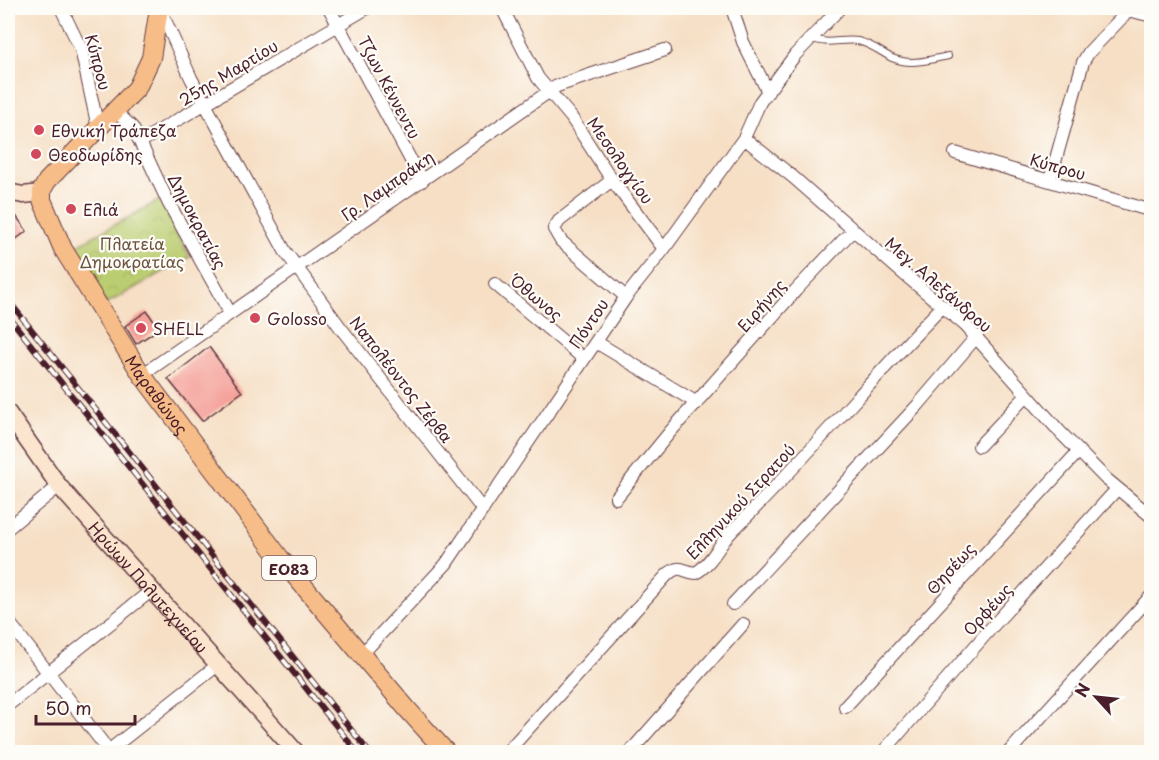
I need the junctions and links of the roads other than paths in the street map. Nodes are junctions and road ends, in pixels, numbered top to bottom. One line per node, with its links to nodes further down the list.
1 (61, 8): 18 (street, Κύπρου)
2 (159, 8): 16 (street, Ναπολέοντος Ζέρβα); 17 (main road)
3 (329, 8): 10 (street, Τζων Κέννεντυ)
4 (367, 8): 10 (street, 25ης Μαρτίου)
5 (502, 8): 14 (street, Μεσολογγίου)
6 (732, 8): 15 (street)
7 (840, 8): 11 (street, Πόντου)
8 (1130, 9): 9 (street); 23 (street)
9 (1152, 16)
10 (338, 25): 16 (street, 25ης Μαρτίου); 24 (street, Τζων Κέννεντυ)
11 (811, 38): 13 (lane); 15 (street, Πόντου)
12 (665, 50): 14 (street, Γρ. Λαμπράκη)
13 (948, 56)
14 (549, 91): 22 (street, Μεσολογγίου); 24 (street, Γρ. Λαμπράκη)
15 (768, 92): 19 (street, Πόντου)
16 (205, 105): 20 (street, 25ης Μαρτίου); 30 (street, Ναπολέοντος Ζέρβα)
17 (115, 111): 18 (main road); 20 (street)
18 (98, 128): 26 (main road)
19 (744, 138): 28 (street, Μεγ. Αλεξάνδρου); 29 (street, Πόντου)
20 (140, 142): 34 (street, Δημοκρατίας)
21 (955, 153): 23 (street, Κύπρου)
22 (612, 180): 29 (street, Μεσολογγίου); 32 (street)
23 (1050, 180): 27 (street, Κύπρου)
24 (422, 182): 30 (street, Γρ. Λαμπράκη)
25 (8, 192): 26 (street)
26 (41, 193): 38 (main road, Μαραθώνος / ΕΟ83)
27 (1152, 211)
28 (853, 230): 33 (street, Μεγ. Αλεξάνδρου); 40 (street, Ειρήνης)
29 (664, 249): 32 (street, Πόντου)
30 (297, 268): 34 (street, Γρ. Λαμπράκη); 48 (street, Ναπολέοντος Ζέρβα)
31 (495, 284): 37 (street, Όθωνος)
32 (626, 297): 36 (street, Πόντου)
33 (943, 306): 35 (street, Μεγ. Αλεξάνδρου); 64 (street, Ελληνικού Στρατού)
34 (230, 313): 38 (street, Γρ. Λαμπράκη)
35 (977, 336): 39 (street, Μεγ. Αλεξάνδρου); 53 (street)
36 (596, 342): 37 (street, Πόντου); 40 (street)
37 (584, 359): 48 (street, Πόντου)
38 (142, 375): 56 (main road, Μαραθώνος / ΕΟ83)
39 (1027, 395): 42 (street); 43 (street, Μεγ. Αλεξάνδρου)
40 (697, 403): 46 (street, Ειρήνης)
41 (8, 413): 44 (street, Ηρώων Πολυτεχνείου)
42 (979, 446)
43 (1079, 451): 45 (street, Μεγ. Αλεξάνδρου); 60 (street, Θησέως)
44 (59, 486): 50 (street); 51 (street, Ηρώων Πολυτεχνείου)
45 (1117, 489): 49 (street, Μεγ. Αλεξάνδρου); 66 (street, Ορφέως)
46 (616, 498)
47 (1152, 502): 49 (street)
48 (483, 510): 56 (street, Πόντου)
49 (1150, 516)
50 (8, 528)
51 (152, 590): 57 (street, Ηρώων Πολυτεχνείου); 58 (street)
52 (1152, 595): 67 (street)
53 (733, 604)
54 (8, 621): 58 (street)
55 (743, 624): 65 (street)
56 (361, 655): 63 (main road, Μαραθώνος / ΕΟ83)
57 (219, 664): 61 (street); 62 (street, Ηρώων Πολυτεχνείου)
58 (48, 672): 59 (street); 61 (street)
59 (8, 705)
60 (844, 707)
61 (108, 752)
62 (296, 753)
63 (446, 753)
64 (507, 753)
65 (630, 753)
66 (884, 753)
67 (1009, 753)

